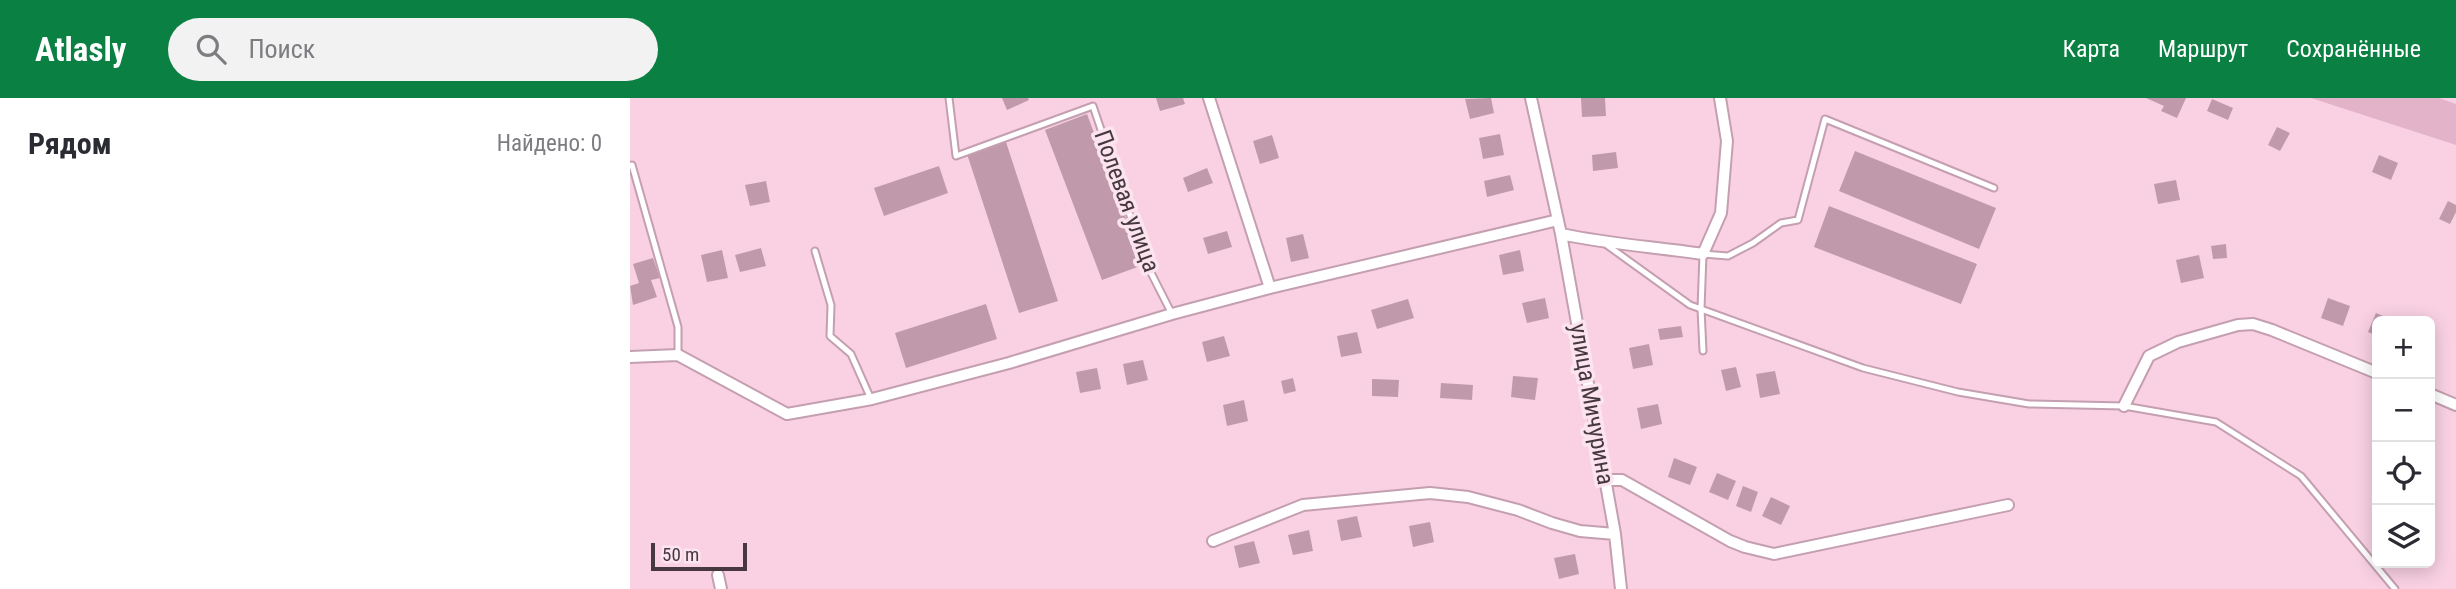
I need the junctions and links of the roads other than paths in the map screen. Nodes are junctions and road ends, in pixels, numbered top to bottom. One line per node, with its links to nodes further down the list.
1 (949, 98): 14 (lane, Полевая улица)
2 (1209, 98): 12 (street)
3 (1531, 98): 7 (street, улица Мичурина)
4 (1720, 98): 11 (street)
5 (632, 165): 16 (lane)
6 (1994, 188): 11 (lane)
7 (1558, 220): 8 (street, улица Мичурина); 12 (street)
8 (1560, 234): 9 (street); 23 (street, улица Мичурина)
9 (1604, 243): 11 (street); 13 (lane)
10 (816, 251): 20 (lane)
11 (1703, 254): 13 (lane)
12 (1270, 288): 14 (street)
13 (1700, 309): 15 (lane); 22 (lane)
14 (1172, 314): 20 (street)
15 (1703, 351)
16 (678, 355): 17 (street); 20 (street)
17 (630, 357)
18 (2372, 371): 22 (street)
19 (2435, 396): 21 (street)
20 (872, 399)
21 (2456, 405)
22 (2124, 406): 30 (lane)
23 (1605, 480): 24 (street); 25 (street, улица Мичурина)
24 (2008, 505)
25 (1615, 534): 26 (street); 29 (street, улица Мичурина)
26 (1213, 541)
27 (718, 575): 28 (street)
28 (721, 589)
29 (1621, 589)
30 (2395, 589)

